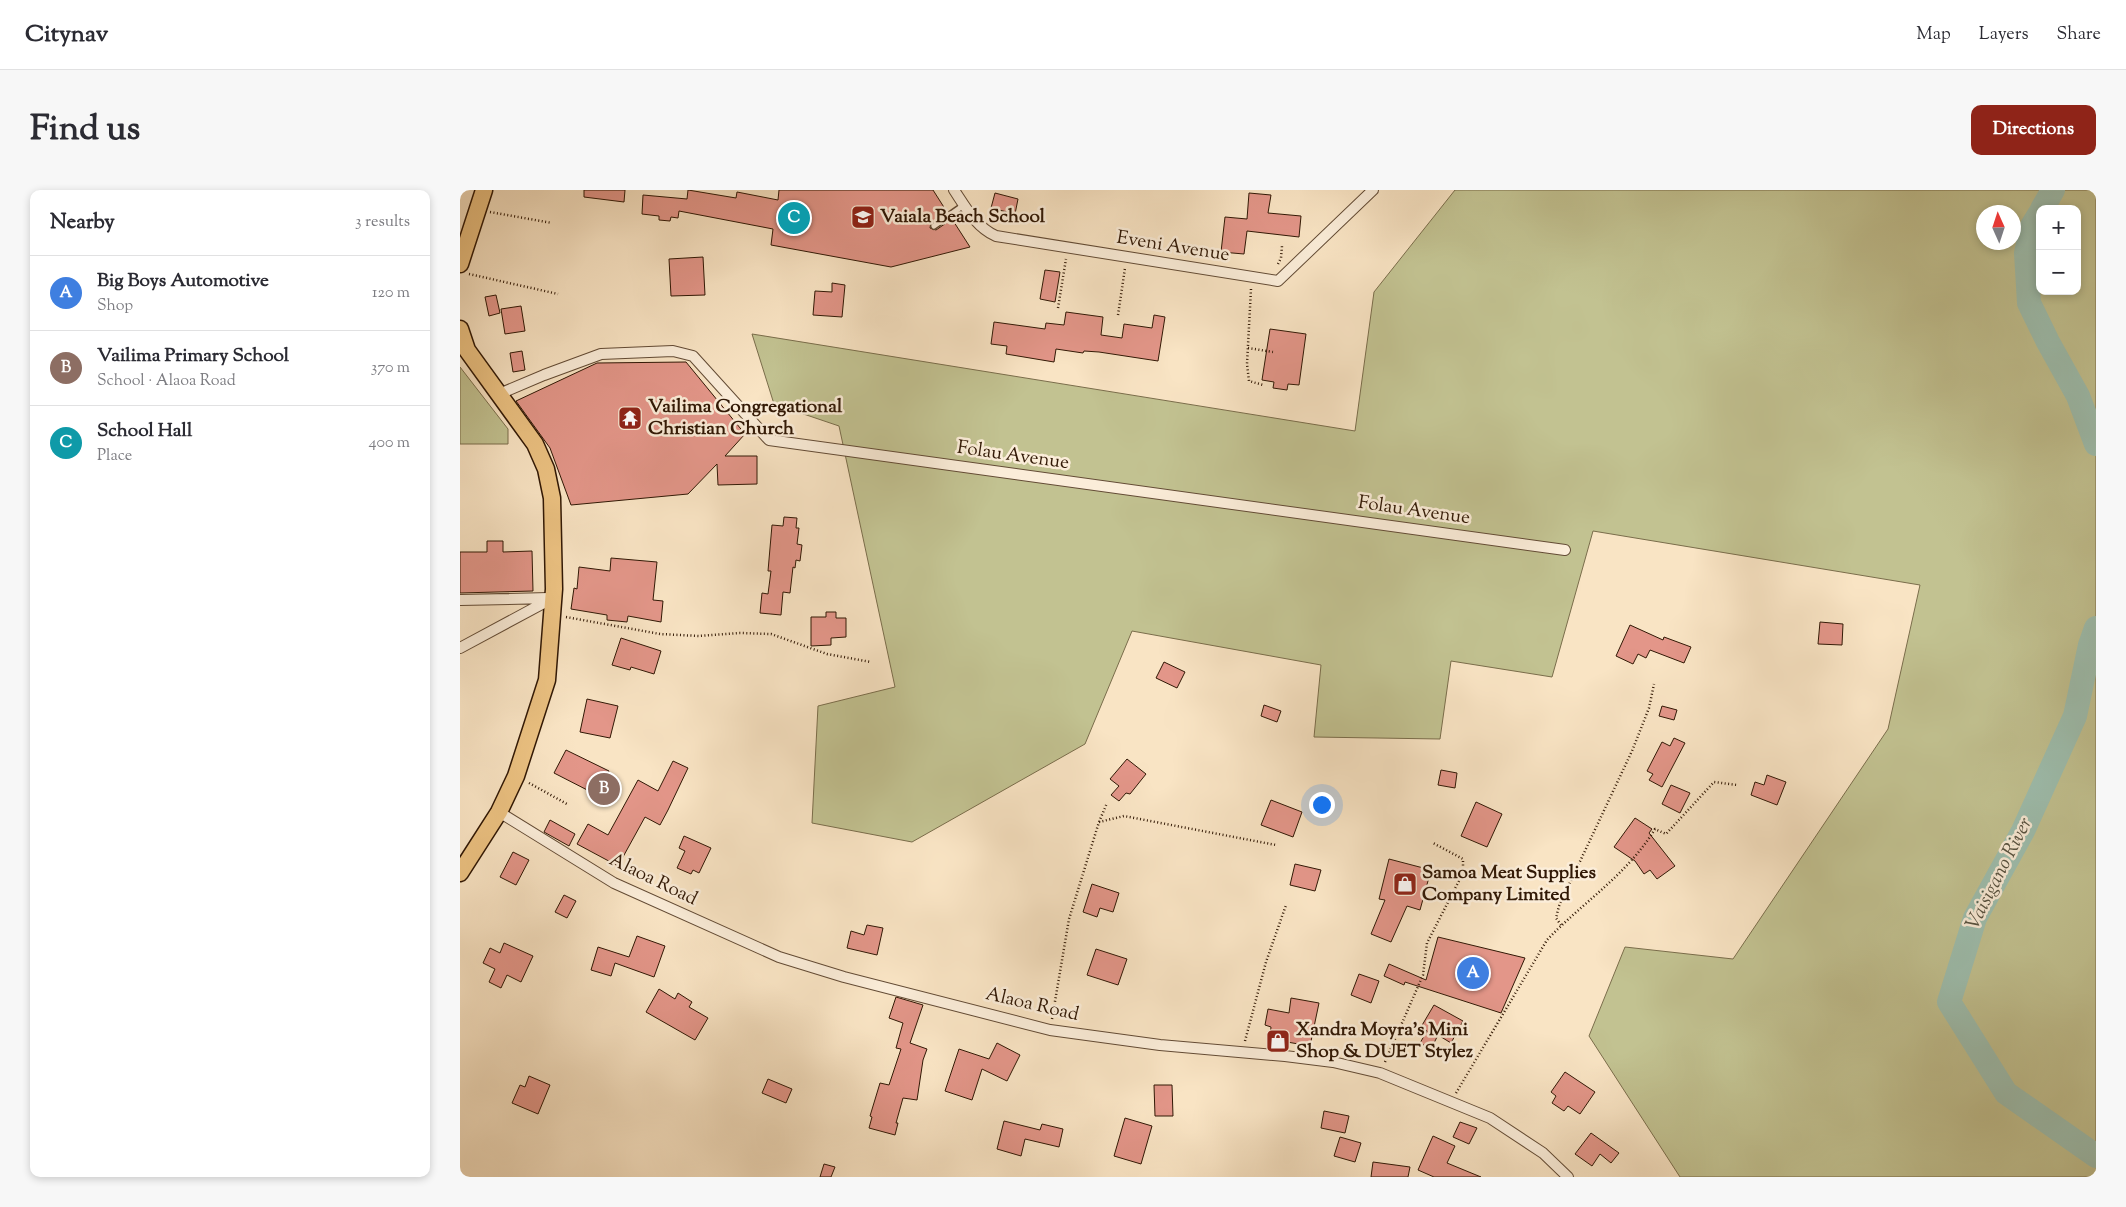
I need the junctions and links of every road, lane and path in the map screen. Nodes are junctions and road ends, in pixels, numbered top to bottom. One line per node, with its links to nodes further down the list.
1 (484, 190): 5 (main road)
2 (954, 190): 4 (street, Eveni Avenue)
3 (1372, 190): 14 (street)
4 (964, 205): 7 (lane); 10 (street, Eveni Avenue)
5 (476, 210): 6 (path); 9 (main road)
6 (552, 224)
7 (934, 226)
8 (1282, 246): 14 (path)
9 (462, 248): 12 (main road)
10 (1068, 248): 11 (street, Eveni Avenue); 16 (path)
11 (1126, 257): 13 (street, Eveni Avenue); 17 (path)
12 (464, 269): 15 (path)
13 (1251, 277): 14 (street, Eveni Avenue); 19 (path)
14 (1268, 280)
15 (558, 294)
16 (1058, 308)
17 (1118, 315)
18 (460, 329): 22 (main road)
19 (1248, 348): 20 (path); 21 (path)
20 (1273, 352)
21 (1263, 385)
22 (499, 394): 23 (street, Folau Avenue); 24 (main road)
23 (1565, 550)
24 (553, 598): 25 (street); 26 (main road); 27 (street)
25 (460, 600)
26 (553, 615): 28 (path); 30 (main road)
27 (460, 648)
28 (871, 662)
29 (1654, 684): 40 (path)
30 (516, 776): 33 (path); 34 (main road)
31 (1737, 785): 40 (path)
32 (1107, 803): 35 (path)
33 (567, 804)
34 (499, 812): 38 (main road); 41 (street, Alaoa Road)
35 (1099, 822): 37 (path); 41 (path)
36 (1433, 843): 43 (path)
37 (1276, 845)
38 (460, 873)
39 (1286, 905): 42 (path)
40 (1560, 925): 44 (path)
41 (1050, 1030): 42 (street, Alaoa Road)
42 (1242, 1052): 43 (street, Alaoa Road)
43 (1380, 1073): 44 (street, Alaoa Road)
44 (1451, 1101): 45 (street, Alaoa Road)
45 (1568, 1177)

